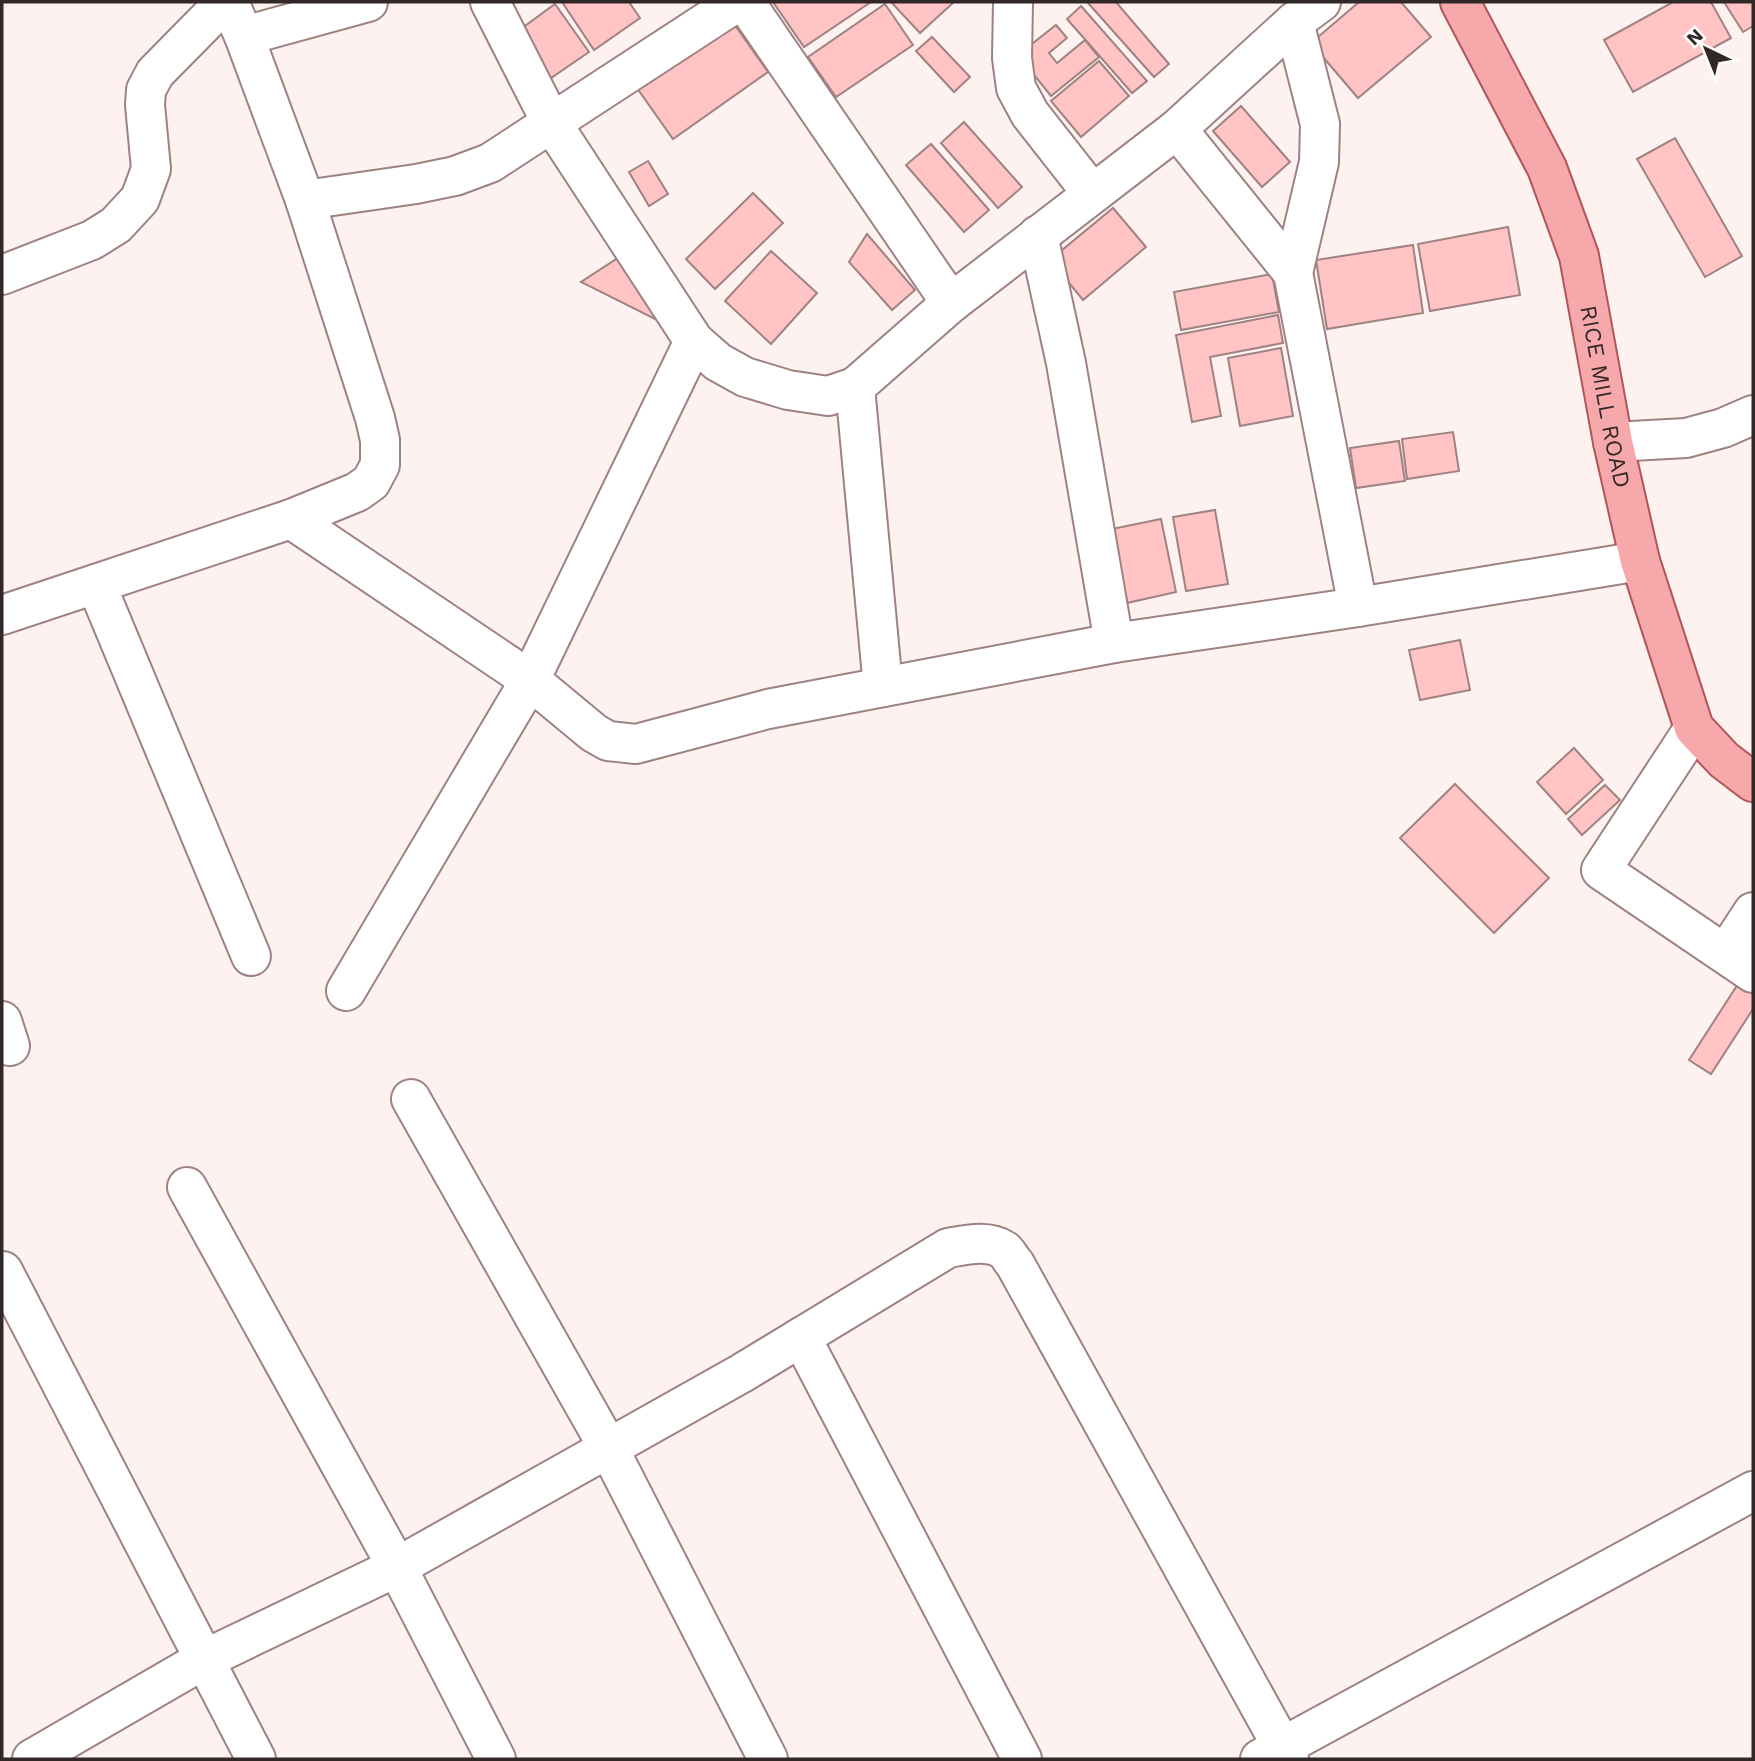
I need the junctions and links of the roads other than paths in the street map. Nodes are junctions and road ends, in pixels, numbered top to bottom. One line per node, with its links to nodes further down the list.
1 (368, 2): 8 (street)
2 (490, 2): 9 (street)
3 (737, 2): 9 (street)
4 (745, 2): 16 (street)
5 (1013, 2): 11 (street)
6 (1460, 2): 20 (main road, RICE MILL ROAD)
7 (1308, 12): 10 (street); 14 (street)
8 (233, 13): 12 (street); 15 (street)
9 (551, 122): 12 (street); 17 (street)
10 (1177, 129): 11 (street); 14 (street)
11 (1092, 193): 13 (street)
12 (305, 200): 21 (street)
13 (1038, 234): 16 (street); 26 (street)
14 (1293, 273): 24 (street)
15 (2, 275)
16 (951, 303): 18 (street)
17 (694, 341): 18 (street); 27 (street)
18 (855, 387): 28 (street)
19 (1753, 415): 20 (street)
20 (1613, 442): 22 (main road, RICE MILL ROAD)
21 (291, 519): 23 (street); 27 (street)
22 (1640, 561): 24 (street); 29 (main road, RICE MILL ROAD)
23 (96, 584): 25 (street); 32 (street)
24 (1358, 607): 26 (street)
25 (2, 615)
26 (1114, 643): 28 (street)
27 (530, 680): 28 (street); 34 (street)
28 (883, 687)
29 (1693, 728): 30 (main road, RICE MILL ROAD); 33 (street)
30 (1753, 782)
31 (1753, 912): 33 (street)
32 (251, 956)
33 (1740, 963)
34 (346, 991)
35 (411, 1099): 39 (street)
36 (187, 1187): 41 (street)
37 (3, 1271): 42 (street)
38 (801, 1337): 39 (street); 43 (street); 48 (street)
39 (607, 1447): 41 (street); 47 (street)
40 (1753, 1491): 43 (street)
41 (397, 1567): 42 (street); 46 (street)
42 (203, 1660): 44 (street); 45 (street)
43 (1277, 1755)
44 (32, 1759)
45 (256, 1759)
46 (496, 1759)
47 (768, 1759)
48 (1022, 1759)

